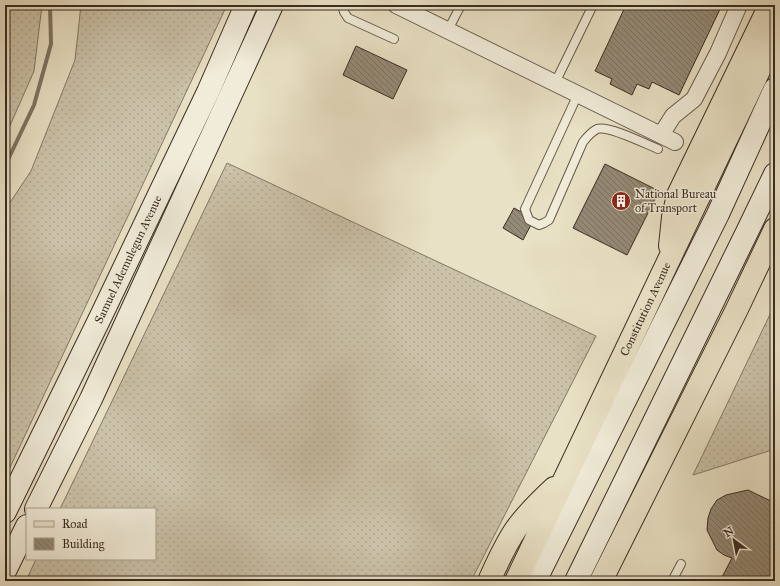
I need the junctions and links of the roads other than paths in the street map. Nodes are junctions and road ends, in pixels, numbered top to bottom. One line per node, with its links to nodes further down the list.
1 (246, 5): 24 (main road, Samuel Ademulegun Avenue)
2 (342, 5): 11 (lane)
3 (396, 5): 9 (street)
4 (461, 5): 9 (lane)
5 (593, 5): 12 (lane)
6 (739, 5): 15 (street)
7 (770, 5): 18 (main road)
8 (271, 7): 23 (main road, Samuel Ademulegun Avenue)
9 (448, 30): 12 (street)
10 (775, 37): 18 (main road, Constitution Avenue)
11 (394, 39)
12 (555, 83): 14 (street)
13 (775, 89): 26 (main road, Constitution Avenue)
14 (578, 94): 15 (street); 15 (lane)
15 (659, 142): 16 (street)
16 (675, 142)
17 (775, 174): 29 (main road)
18 (686, 200): 22 (main road, Constitution Avenue)
19 (772, 234): 21 (main road)
20 (775, 266): 21 (main road)
21 (737, 309): 30 (main road)
22 (565, 477): 26 (main road, Constitution Avenue); 31 (main road)
23 (36, 508)
24 (6, 510)
25 (26, 528): 28 (main road)
26 (545, 541): 32 (main road, Constitution Avenue); 33 (main road, Constitution Avenue)
27 (681, 564): 34 (lane)
28 (5, 571)
29 (580, 573)
30 (611, 578)
31 (489, 581)
32 (516, 581)
33 (535, 581)
34 (672, 581)

